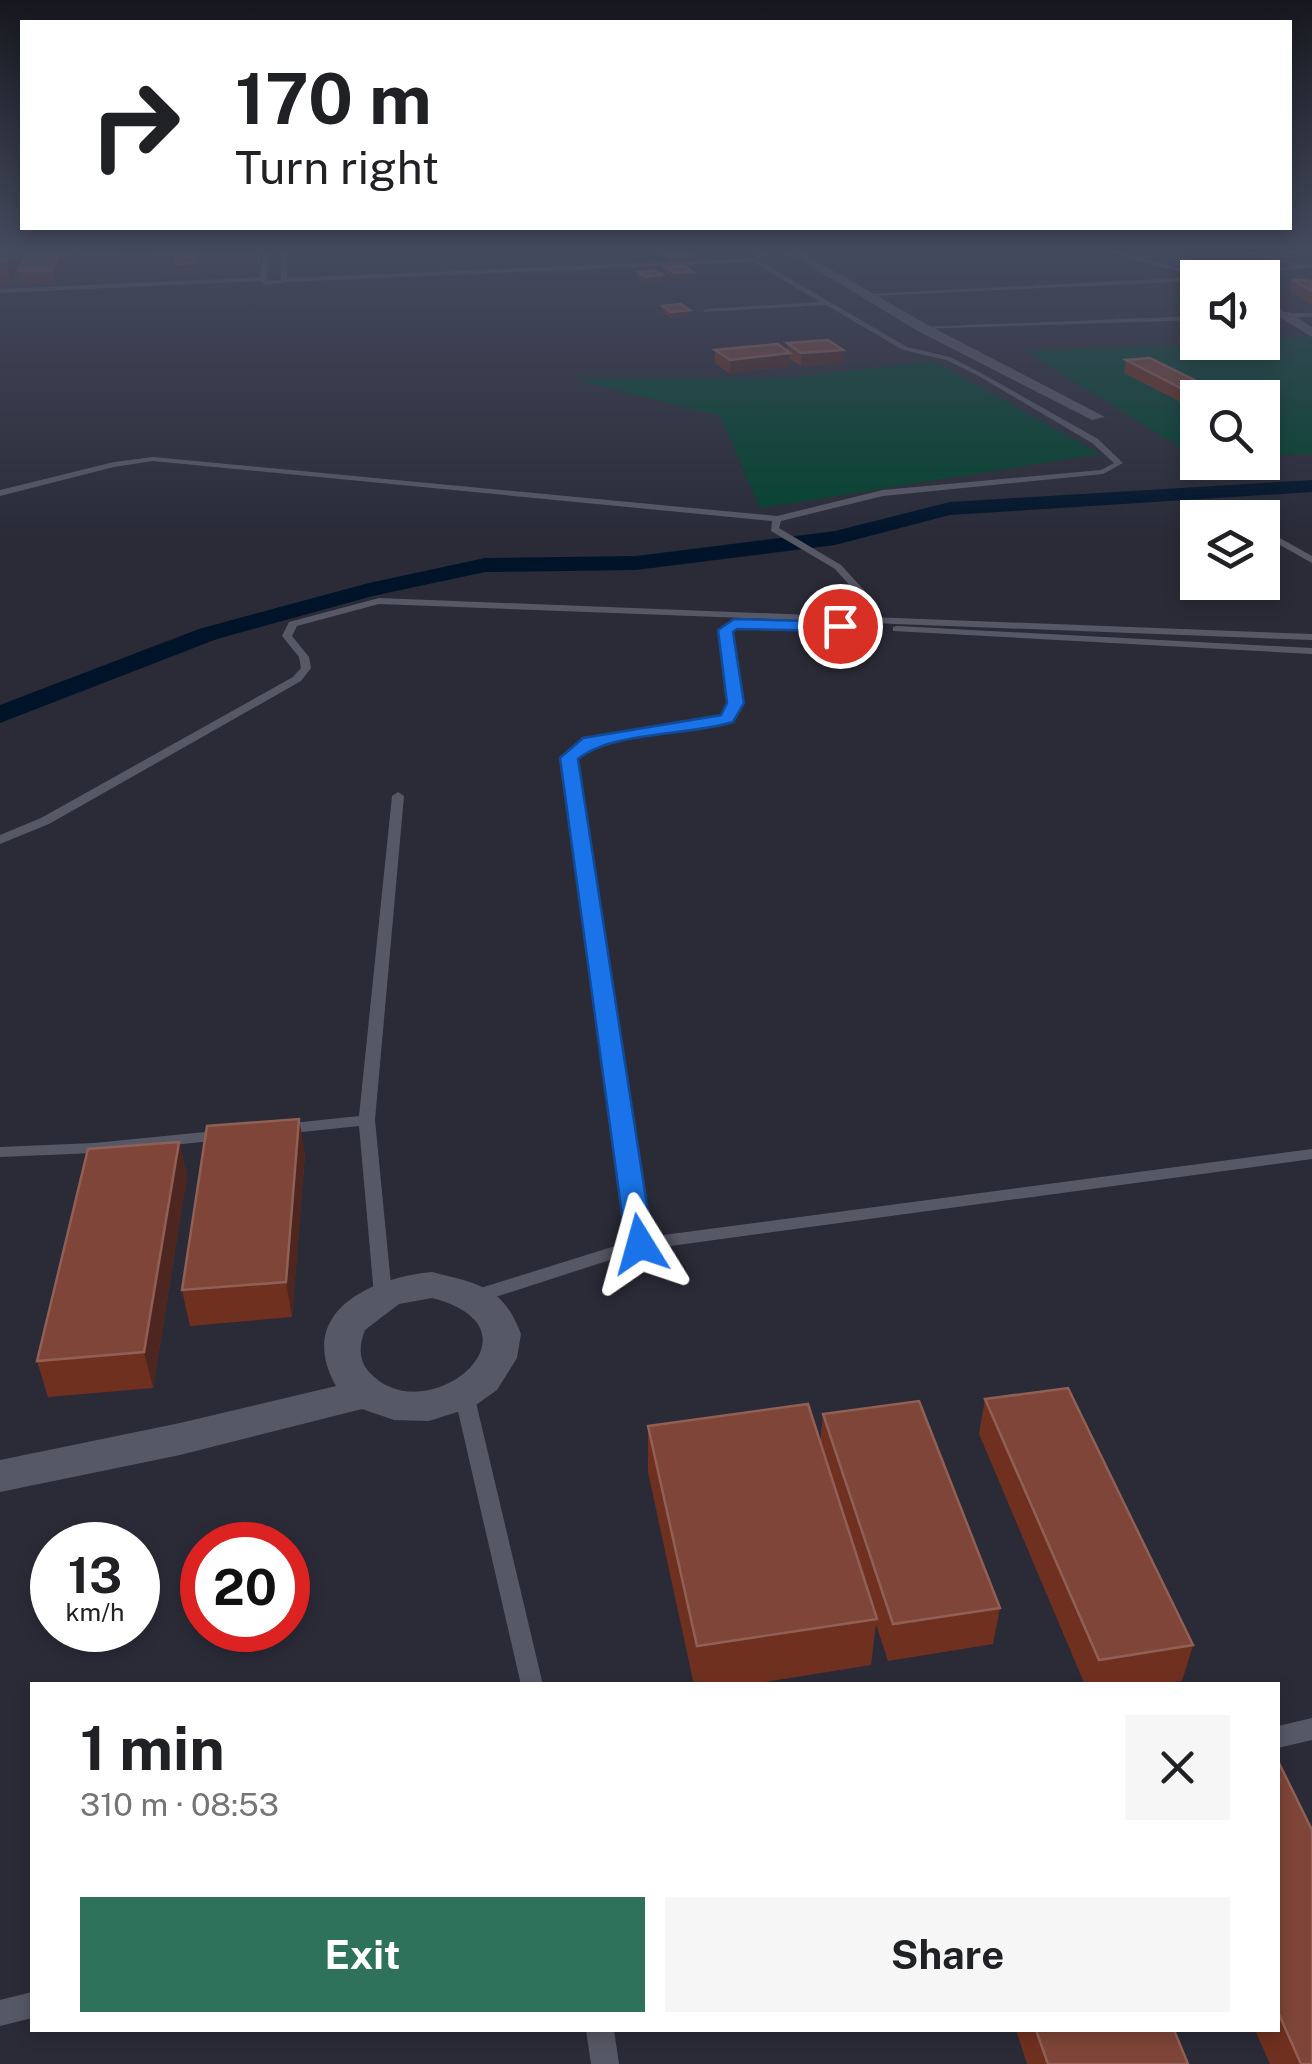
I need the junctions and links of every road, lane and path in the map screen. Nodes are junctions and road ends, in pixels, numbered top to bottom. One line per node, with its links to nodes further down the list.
1 (901, 346): 5 (lane)
2 (959, 346): 3 (street)
3 (1096, 417)
4 (0, 494): 5 (lane)
5 (777, 519): 8 (lane)
6 (1280, 541): 7 (lane)
7 (1312, 560)
8 (866, 618): 9 (lane); 12 (lane)
9 (1312, 637)
10 (1312, 650): 18 (lane)
11 (398, 796): 13 (lane)
12 (0, 840)
13 (367, 1120): 14 (lane); 19 (lane)
14 (270, 1130)
15 (250, 1132): 16 (lane)
16 (0, 1152)
17 (1312, 1154): 18 (lane)
18 (640, 1244): 20 (lane)
19 (383, 1296): 20 (street); 21 (street)
20 (477, 1296): 22 (street)
21 (364, 1394): 22 (street); 23 (street)
22 (464, 1394): 24 (lane)
23 (0, 1476)
24 (531, 1682)
25 (1312, 1730): 26 (lane)
26 (1280, 1736)
27 (30, 2006): 28 (lane)
28 (0, 2013)
29 (600, 2032): 30 (lane)
30 (606, 2064)

